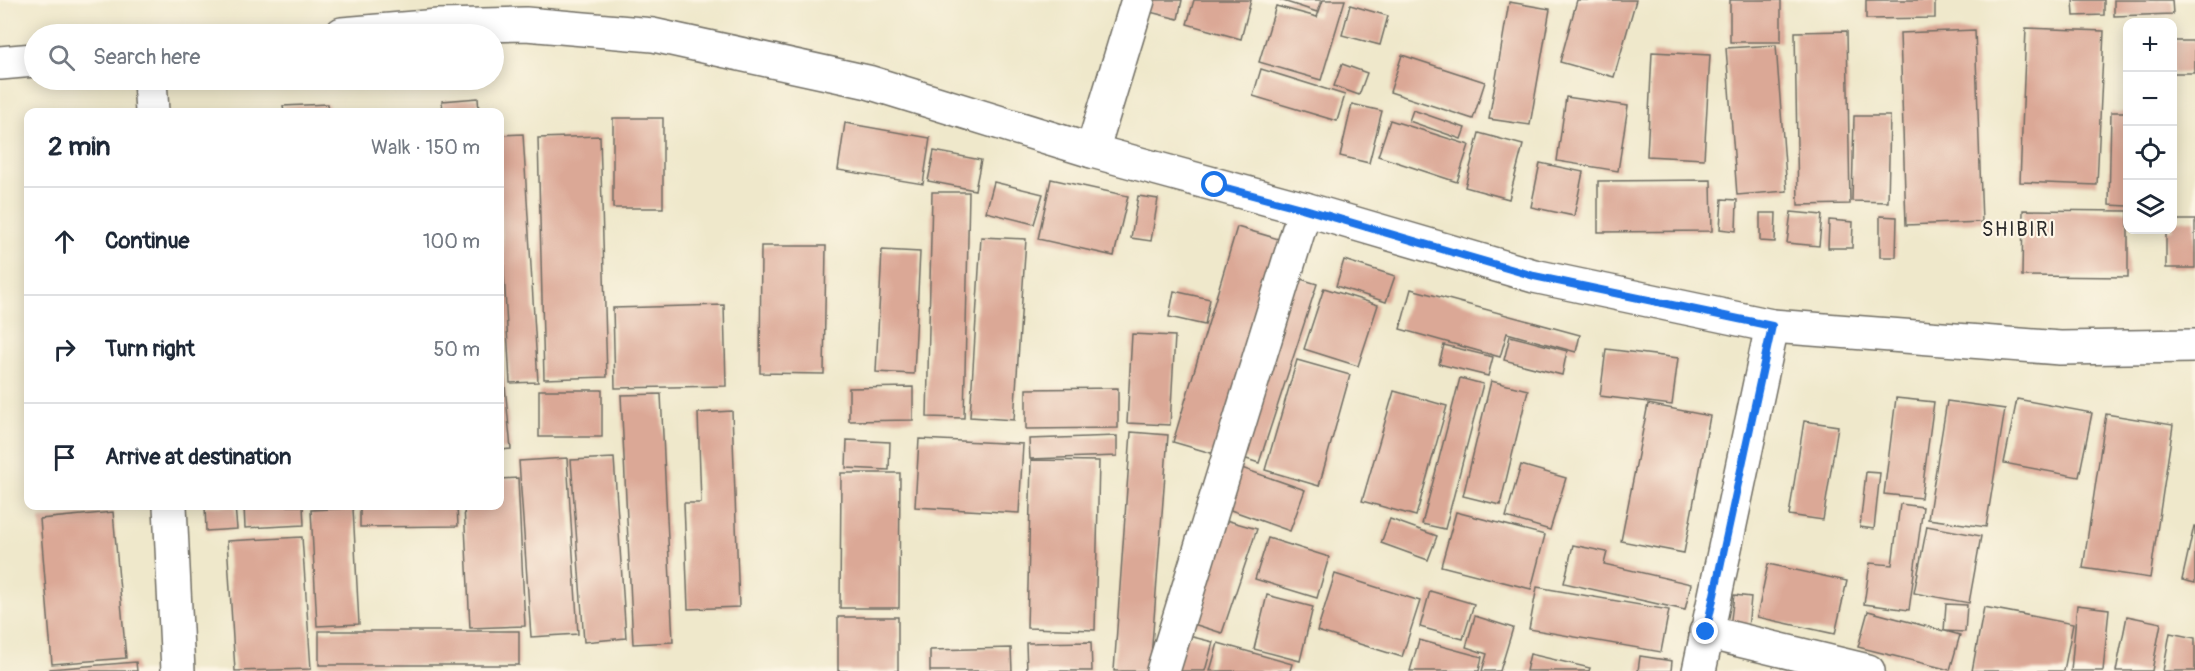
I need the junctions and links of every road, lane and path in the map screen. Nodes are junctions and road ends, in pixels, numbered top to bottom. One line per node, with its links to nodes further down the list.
1 (1138, 0): 7 (main road)
2 (504, 24): 7 (main road)
3 (24, 61): 4 (main road)
4 (0, 63)
5 (151, 90): 6 (main road)
6 (152, 108)
7 (1092, 151): 8 (main road)
8 (1305, 209): 9 (main road); 14 (main road)
9 (1772, 326): 10 (main road); 12 (main road)
10 (2195, 346)
11 (170, 510): 13 (main road)
12 (1706, 632): 15 (main road); 16 (main road)
13 (177, 671)
14 (1163, 671)
15 (1699, 671)
16 (1869, 671)

